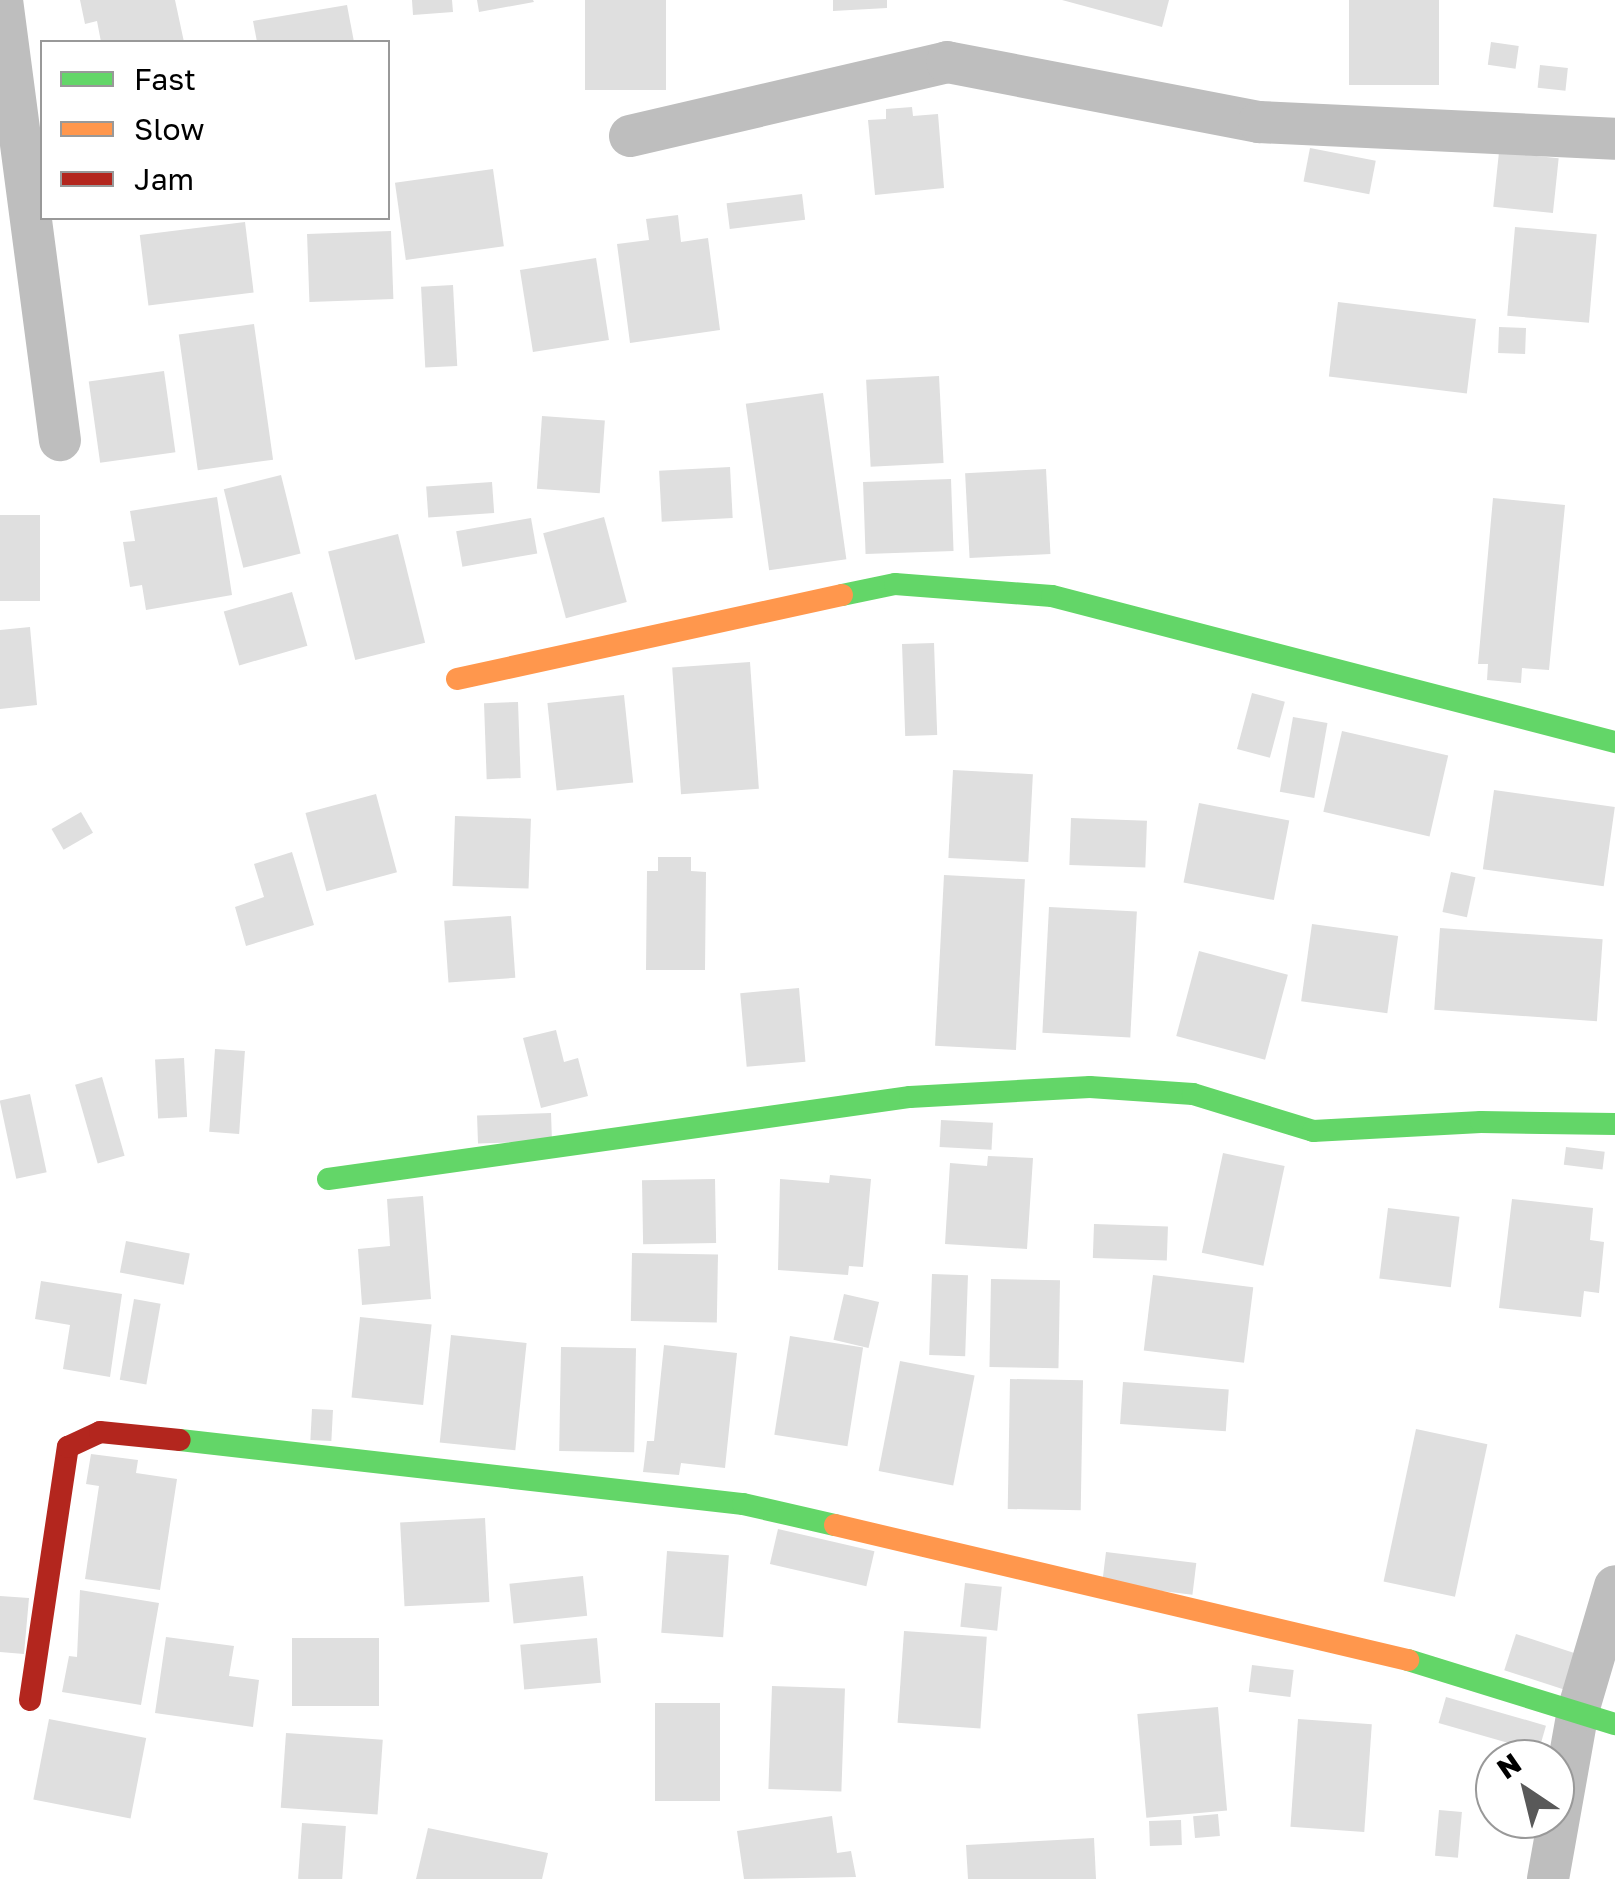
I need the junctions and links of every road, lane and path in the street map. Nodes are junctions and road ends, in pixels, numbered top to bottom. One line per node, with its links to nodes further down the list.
1 (2, 0): 4 (street)
2 (630, 136): 3 (street)
3 (1615, 139)
4 (60, 440)
5 (457, 678): 6 (street)
6 (1615, 742)
7 (1615, 1124): 8 (street)
8 (328, 1180)
9 (1615, 1586): 11 (street)
10 (30, 1700): 11 (street)
11 (1597, 1718): 12 (street)
12 (1548, 1879)

